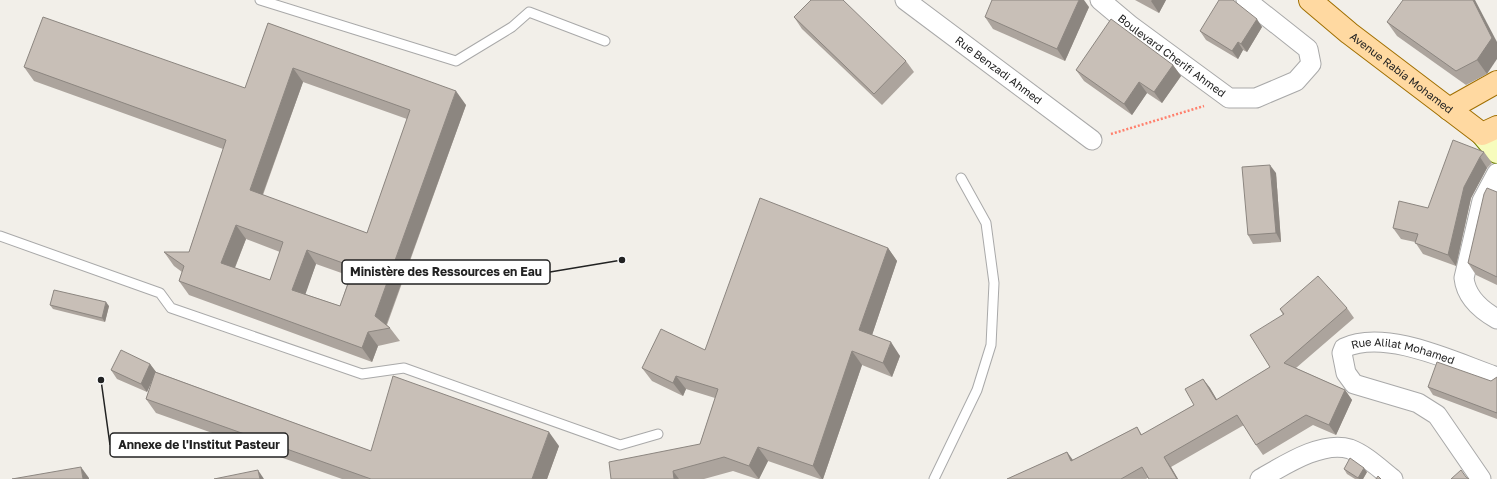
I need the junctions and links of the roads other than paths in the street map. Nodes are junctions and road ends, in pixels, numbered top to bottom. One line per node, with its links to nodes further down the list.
1 (260, 0): 6 (lane)
2 (905, 0): 11 (street, Rue Benzadi Ahmed)
3 (1100, 0): 4 (street, Boulevard Cherifi Ahmed)
4 (1246, 0)
5 (1310, 0): 9 (main road, Avenue Rabia Mohamed)
6 (605, 41)
7 (1497, 82): 9 (main road)
8 (1497, 86): 10 (main road)
9 (1449, 109): 10 (main road, Avenue Rabia Mohamed)
10 (1483, 128): 12 (main road)
11 (1092, 140)
12 (1497, 152)
13 (1497, 173): 16 (street)
14 (960, 178): 19 (lane)
15 (0, 236): 18 (lane)
16 (1497, 319)
17 (1497, 377): 22 (street, Rue Alilat Mohamed)
18 (658, 434)
19 (934, 479)
20 (1260, 479): 21 (street)
21 (1393, 479)
22 (1481, 479)

